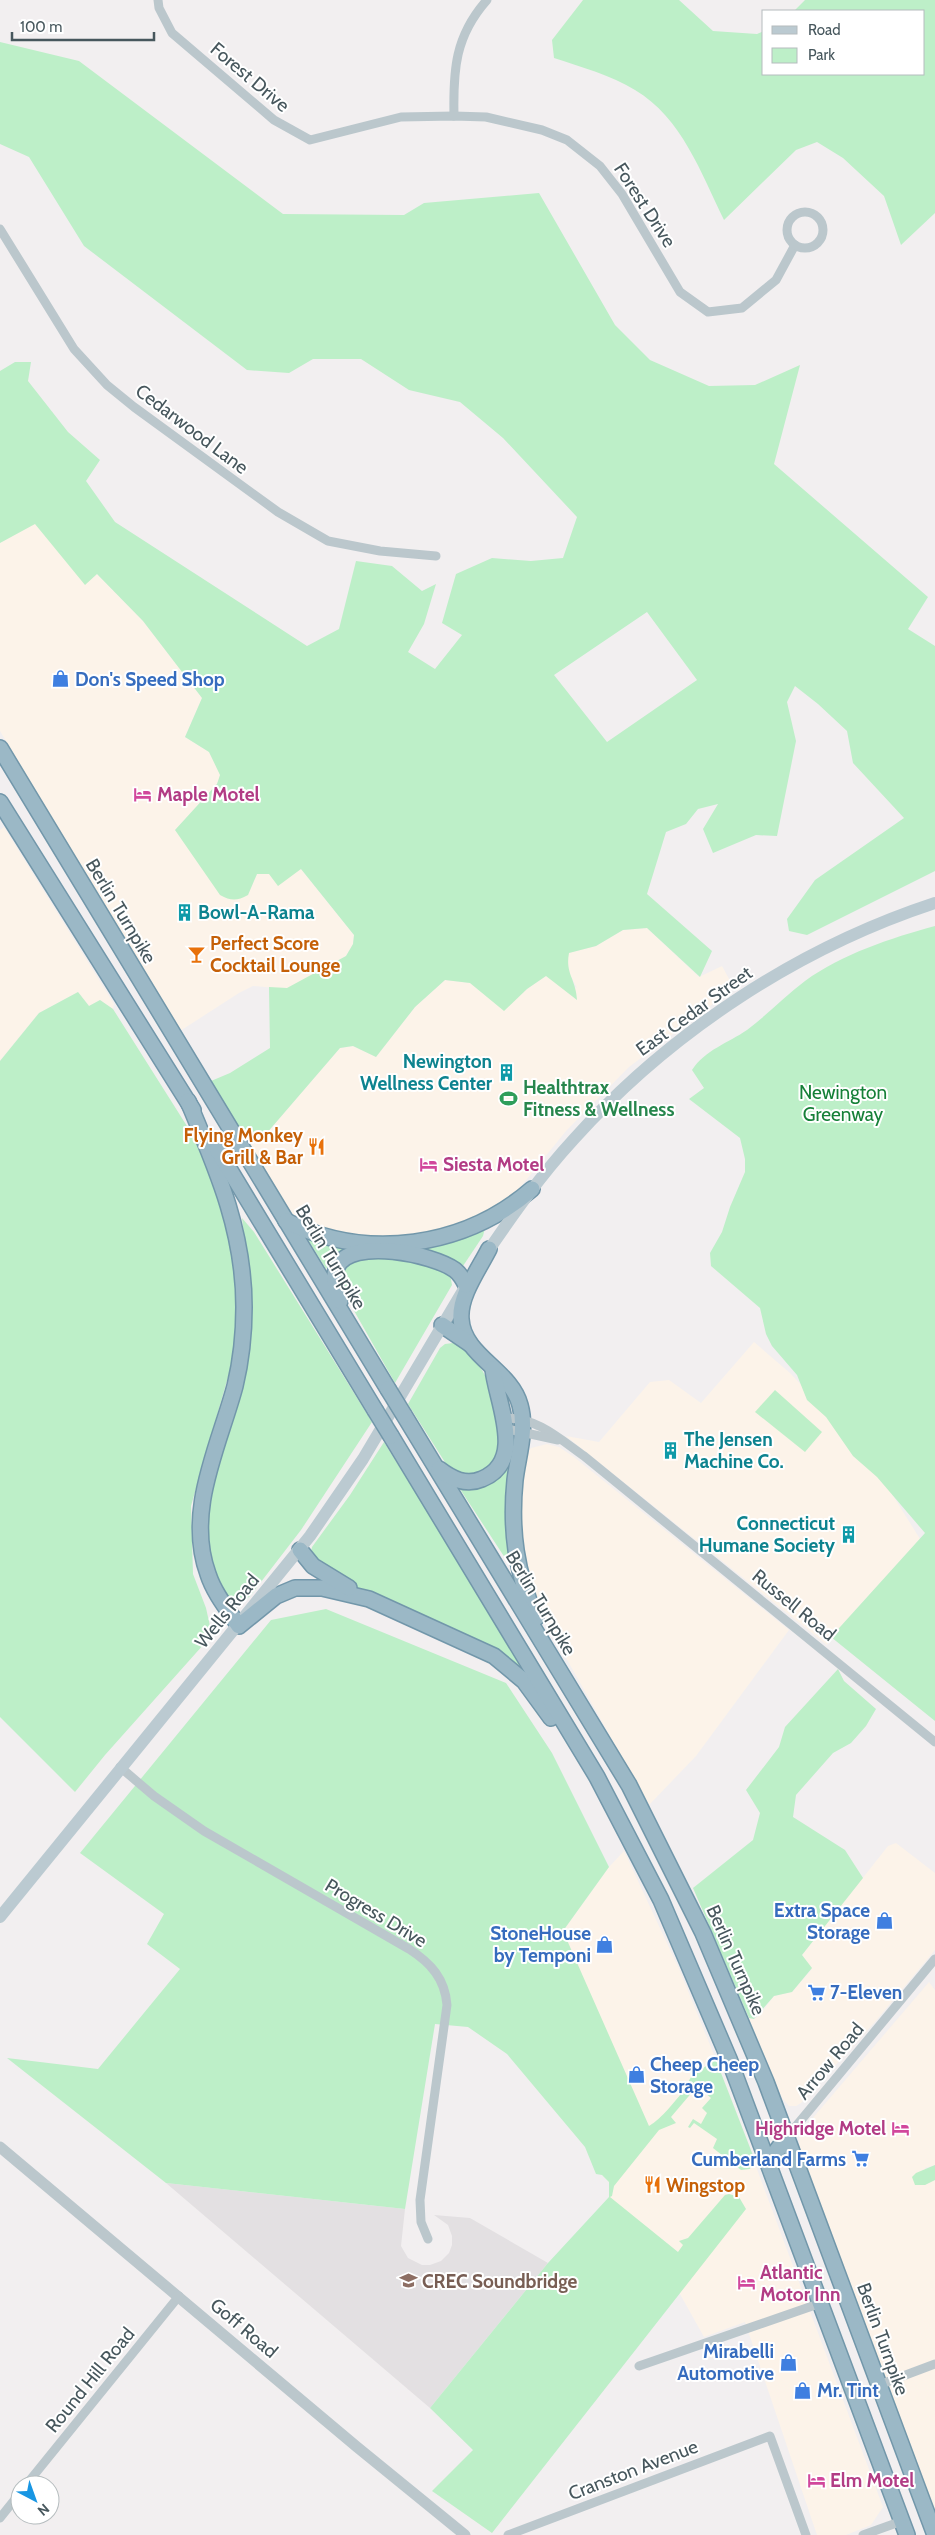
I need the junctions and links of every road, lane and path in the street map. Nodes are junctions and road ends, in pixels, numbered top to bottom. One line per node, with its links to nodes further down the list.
1 (158, 0): 3 (street, Forest Drive)
2 (487, 0): 3 (street)
3 (454, 116): 5 (street, Forest Drive)
4 (0, 229): 6 (street, Cedarwood Lane)
5 (795, 245): 5 (street)
6 (436, 556)
7 (0, 748): 12 (highway, Berlin Turnpike)
8 (0, 802): 10 (highway)
9 (935, 903): 11 (main road, East Cedar Street)
10 (188, 1101): 27 (highway); 31 (highway, bridge)
11 (532, 1189): 13 (highway); 14 (main road, East Cedar Street)
12 (286, 1221): 13 (highway); 17 (highway, Berlin Turnpike)
13 (375, 1246): 15 (highway); 17 (highway)
14 (489, 1249): 15 (main road, East Cedar Street); 19 (highway)
15 (466, 1285): 16 (main road, East Cedar Street)
16 (452, 1308): 18 (main road, Wells Road)
17 (347, 1321): 24 (highway, Berlin Turnpike, bridge)
18 (442, 1325): 19 (highway); 25 (main road, Wells Road)
19 (471, 1345): 20 (highway)
20 (493, 1369): 21 (highway); 22 (highway)
21 (506, 1424): 22 (street, Russell Road); 22 (street, Russell Road); 24 (highway)
22 (523, 1426): 23 (street, Russell Road); 23 (street, Russell Road); 28 (highway)
23 (560, 1441): 29 (street, Russell Road)
24 (431, 1461): 28 (highway, Berlin Turnpike)
25 (300, 1550): 26 (highway); 27 (main road, Wells Road)
26 (369, 1599): 27 (highway); 31 (highway)
27 (239, 1626): 30 (main road, Wells Road)
28 (558, 1670): 34 (highway, Berlin Turnpike)
29 (935, 1742)
30 (120, 1767): 32 (main road, Wells Road); 37 (street, Progress Drive)
31 (630, 1839): 36 (highway)
32 (0, 1917)
33 (935, 1959): 34 (street, Arrow Road)
34 (787, 2137): 36 (highway); 42 (highway, Berlin Turnpike)
35 (0, 2147): 38 (street, Goff Road)
36 (768, 2162): 39 (highway)
37 (428, 2239)
38 (179, 2296): 43 (street, Round Hill Road); 48 (street, Goff Road)
39 (821, 2303): 41 (street); 47 (highway)
40 (935, 2364): 42 (street)
41 (639, 2366)
42 (879, 2385): 45 (highway, Berlin Turnpike)
43 (34, 2475)
44 (10, 2506): 46 (street)
45 (926, 2512): 47 (highway); 52 (highway, Berlin Turnpike)
46 (0, 2518)
47 (904, 2528): 51 (street)
48 (466, 2535)
49 (508, 2535): 50 (street, Cranston Avenue)
50 (806, 2535)
51 (863, 2535)
52 (934, 2535)

